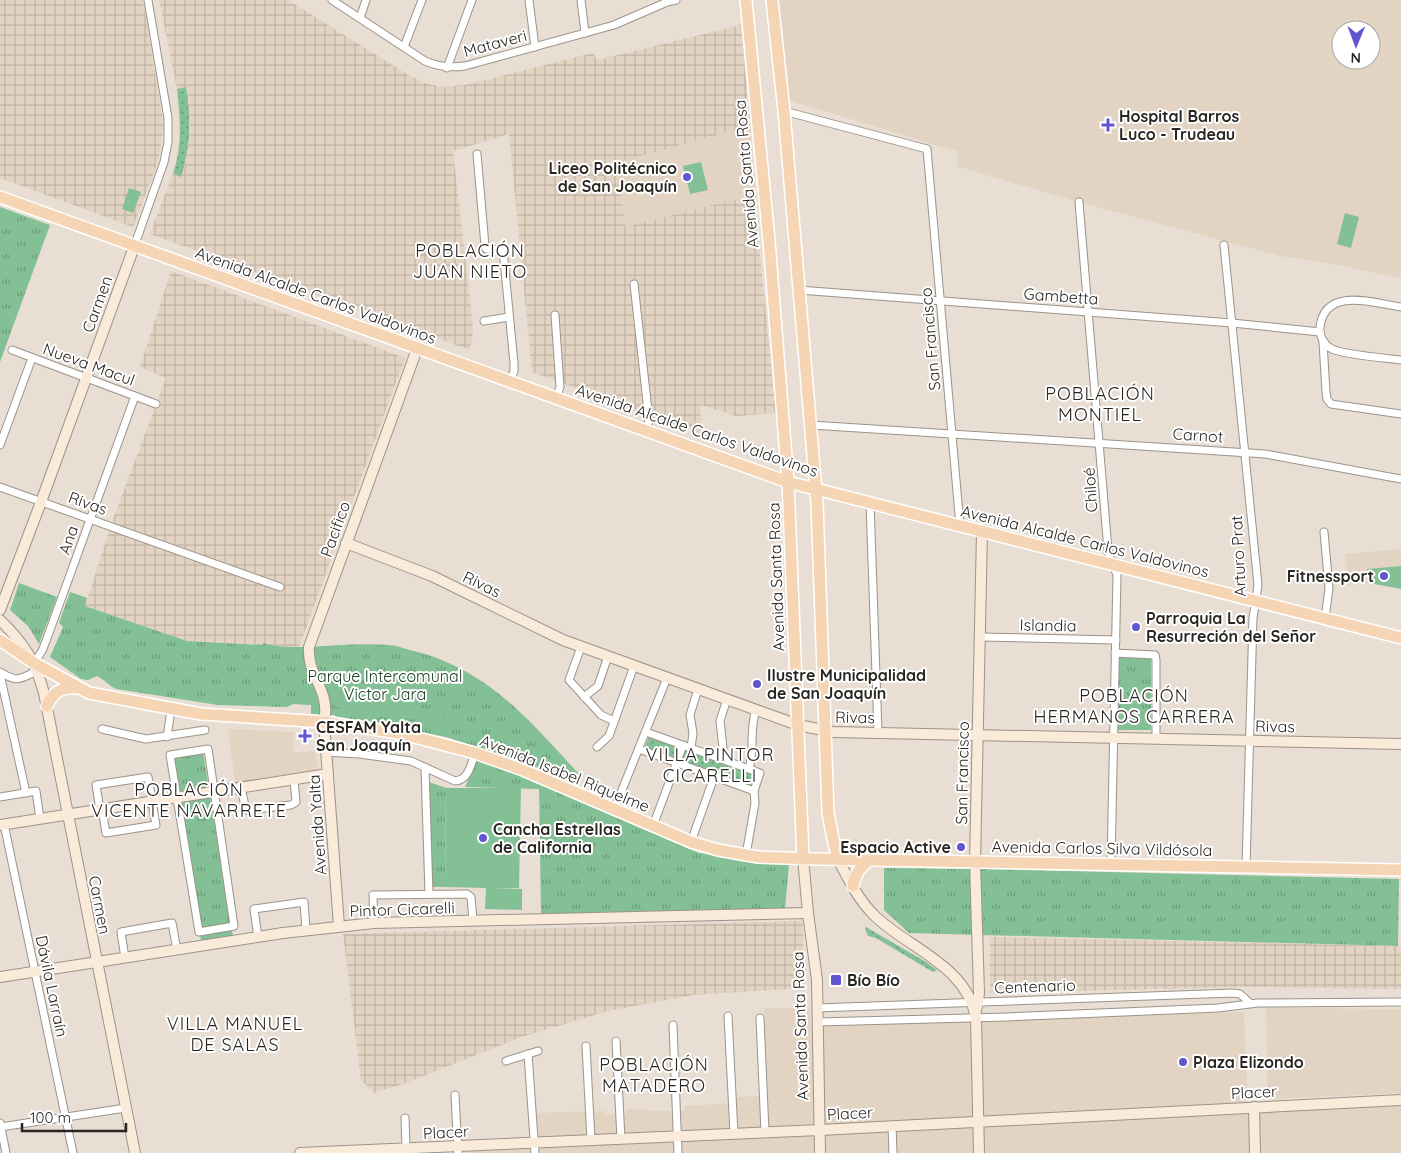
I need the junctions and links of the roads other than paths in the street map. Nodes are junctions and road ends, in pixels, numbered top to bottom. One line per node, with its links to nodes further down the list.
1 (148, 0): 22 (street, Carmen)
2 (332, 0): 12 (street, Mataveri)
3 (366, 0): 12 (street)
4 (422, 0): 14 (street)
5 (472, 0): 16 (street)
6 (529, 0): 15 (street)
7 (581, 0): 13 (street)
8 (676, 0): 11 (street, Mataveri)
9 (746, 0): 51 (main road, Avenida Santa Rosa)
10 (772, 0): 17 (main road)
11 (667, 1): 13 (street, Mataveri)
12 (360, 18): 14 (street, Mataveri)
13 (585, 33): 15 (street, Mataveri)
14 (404, 47): 16 (street, Mataveri)
15 (535, 47): 16 (street, Mataveri)
16 (447, 68)
17 (784, 111): 24 (main road); 25 (street, San Francisco)
18 (476, 154): 29 (street)
19 (0, 197): 22 (main road, Avenida Alcalde Carlos Valdovinos)
20 (1079, 202): 27 (street, Chiloé)
21 (1224, 245): 31 (street, Arturo Prat)
22 (134, 247): 34 (main road, Avenida Alcalde Carlos Valdovinos); 38 (street, Carmen)
23 (634, 284): 45 (street)
24 (800, 290): 25 (street, Gambetta); 44 (main road)
25 (941, 301): 27 (street, Gambetta); 46 (street, San Francisco)
26 (1401, 307): 32 (street)
27 (1088, 312): 31 (street, Gambetta); 47 (street, Chiloé)
28 (555, 316): 41 (street)
29 (510, 317): 30 (street); 39 (street)
30 (484, 321)
31 (1232, 323): 32 (street, Gambetta); 49 (street, Arturo Prat)
32 (1320, 332): 33 (street)
33 (1323, 341): 37 (street); 43 (street)
34 (417, 349): 39 (main road, Avenida Alcalde Carlos Valdovinos); 60 (street, Pacifico)
35 (12, 350): 36 (street, Nueva Macul)
36 (32, 358): 38 (street, Nueva Macul); 48 (street)
37 (1401, 360)
38 (86, 378): 40 (street, Nueva Macul); 54 (street, Carmen)
39 (510, 382): 41 (main road, Avenida Alcalde Carlos Valdovinos)
40 (134, 396): 42 (street, Nueva Macul); 56 (street, Ana)
41 (556, 398): 45 (main road, Avenida Alcalde Carlos Valdovinos)
42 (156, 404)
43 (1401, 414)
44 (812, 425): 46 (street, Carnot); 53 (main road)
45 (646, 431): 51 (main road, Avenida Alcalde Carlos Valdovinos)
46 (953, 433): 47 (street, Carnot); 57 (street, San Francisco)
47 (1100, 442): 49 (street, Carnot); 61 (street, Chiloé)
48 (0, 444)
49 (1245, 452): 50 (street, Carnot); 63 (street, Arturo Prat)
50 (1401, 479)
51 (788, 482): 53 (main road, Avenida Alcalde Carlos Valdovinos); 87 (main road, Avenida Santa Rosa)
52 (0, 486): 54 (street, Rivas)
53 (816, 489): 55 (main road, Avenida Alcalde Carlos Valdovinos); 90 (main road)
54 (42, 502): 56 (street, Rivas); 64 (street, Carmen)
55 (870, 503): 57 (main road, Avenida Alcalde Carlos Valdovinos); 92 (street)
56 (89, 520): 62 (street, Rivas); 75 (street, Ana)
57 (960, 526): 58 (main road, Avenida Alcalde Carlos Valdovinos)
58 (982, 532): 61 (main road, Avenida Alcalde Carlos Valdovinos); 67 (street, San Francisco)
59 (1324, 532): 65 (street)
60 (346, 543): 71 (street, Rivas); 86 (street, Pacifico)
61 (1113, 566): 63 (main road, Avenida Alcalde Carlos Valdovinos); 70 (street, Chiloé)
62 (280, 587)
63 (1256, 602): 65 (main road, Avenida Alcalde Carlos Valdovinos); 97 (street, Arturo Prat)
64 (0, 610)
65 (1325, 619): 68 (main road, Avenida Alcalde Carlos Valdovinos)
66 (0, 620): 75 (street, Carmen)
67 (980, 637): 70 (street, Islandia); 93 (street, San Francisco)
68 (1401, 638)
69 (0, 640): 75 (main road, Avenida Isabel Riquelme)
70 (1116, 640): 72 (street, Chiloé)
71 (581, 647): 73 (street, Rivas); 80 (street)
72 (1115, 653): 95 (street, Chiloé); 96 (street)
73 (608, 656): 74 (street, Rivas); 80 (street)
74 (634, 666): 77 (street, Rivas); 85 (street)
75 (36, 667): 76 (street); 78 (main road, Avenida Isabel Riquelme); 82 (street, Carmen)
76 (0, 673): 115 (street)
77 (667, 678): 79 (street, Rivas); 91 (street)
78 (78, 688): 82 (main road); 83 (main road, Avenida Isabel Riquelme)
79 (698, 689): 81 (street, Rivas); 101 (street)
80 (584, 697): 85 (street)
81 (727, 700): 84 (street, Rivas); 105 (street)
82 (47, 706): 121 (street, Carmen)
83 (172, 710): 86 (main road, Avenida Isabel Riquelme); 94 (street)
84 (756, 710): 87 (street, Rivas); 108 (street)
85 (614, 721): 100 (street)
86 (324, 722): 103 (street, Avenida Yalta); 104 (main road, Avenida Isabel Riquelme)
87 (798, 726): 90 (street, Rivas); 128 (main road, Avenida Santa Rosa)
88 (102, 729): 94 (street)
89 (205, 730): 94 (street)
90 (825, 731): 92 (street, Rivas); 125 (main road)
91 (646, 732): 99 (street); 102 (street)
92 (878, 732): 93 (street, Rivas)
93 (978, 735): 95 (street, Rivas); 132 (street, San Francisco)
94 (167, 737)
95 (1114, 738): 96 (street, Rivas); 133 (street, Chiloé)
96 (1156, 739): 97 (street, Rivas)
97 (1250, 741): 98 (street, Rivas); 134 (street, Arturo Prat)
98 (1401, 744)
99 (682, 745): 101 (street); 106 (street)
100 (597, 747)
101 (691, 748): 105 (street)
102 (639, 749): 106 (street); 120 (street)
103 (326, 752): 107 (street); 109 (street, Avenida Yalta)
104 (475, 753): 107 (street); 120 (main road, Avenida Isabel Riquelme)
105 (721, 759): 108 (street)
106 (676, 762): 110 (street); 124 (street)
107 (425, 768): 137 (street)
108 (748, 769): 113 (street)
109 (328, 774): 111 (street); 141 (street, Avenida Yalta)
110 (714, 776): 113 (street); 126 (street)
111 (294, 780): 112 (street); 112 (street)
112 (241, 788): 114 (street)
113 (754, 791): 127 (street)
114 (214, 792): 117 (street); 117 (street); 117 (street)
115 (26, 793): 116 (street); 122 (street)
116 (0, 797)
117 (178, 798): 118 (street)
118 (152, 802): 119 (street); 119 (street); 119 (street)
119 (101, 809): 121 (street)
120 (614, 810): 124 (main road, Avenida Isabel Riquelme)
121 (67, 815): 122 (street); 146 (street, Carmen)
122 (40, 819): 123 (street)
123 (2, 825): 147 (street, Dávila Larraín)
124 (653, 826): 126 (main road, Avenida Isabel Riquelme)
125 (833, 839): 129 (main road); 130 (main road)
126 (691, 842): 127 (main road, Avenida Isabel Riquelme)
127 (746, 855): 128 (main road, Avenida Isabel Riquelme)
128 (803, 858): 129 (main road, Avenida Carlos Silva Vildósola); 138 (street, Avenida Santa Rosa)
129 (817, 859): 130 (main road, Avenida Carlos Silva Vildósola)
130 (838, 859): 131 (main road, Avenida Carlos Silva Vildósola); 136 (street)
131 (872, 859): 132 (main road, Avenida Carlos Silva Vildósola); 136 (main road)
132 (975, 862): 133 (main road, Avenida Carlos Silva Vildósola); 149 (street, San Francisco)
133 (1111, 864): 134 (main road, Avenida Carlos Silva Vildósola)
134 (1246, 867): 135 (main road, Avenida Carlos Silva Vildósola)
135 (1401, 870)
136 (853, 886): 149 (street)
137 (429, 894): 139 (street); 140 (street)
138 (808, 913): 139 (street, Pintor Cicarelli); 152 (street, Avenida Santa Rosa)
139 (473, 921): 140 (street, Pintor Cicarelli)
140 (374, 923): 141 (street, Pintor Cicarelli)
141 (339, 926): 142 (street, Pintor Cicarelli)
142 (306, 930): 143 (street, Pintor Cicarelli); 143 (street)
143 (258, 937): 144 (street, Pintor Cicarelli)
144 (177, 950): 145 (street, Pintor Cicarelli); 145 (street)
145 (125, 958): 146 (street, Pintor Cicarelli)
146 (96, 962): 147 (street, Pintor Cicarelli); 165 (street, Carmen)
147 (35, 971): 148 (street, Pintor Cicarelli); 167 (street, Dávila Larraín)
148 (0, 977)
149 (975, 1002): 151 (street, Centenario); 152 (street, Centenario); 154 (street, San Francisco)
150 (1401, 1002): 151 (street, Centenario)
151 (1250, 1003): 154 (street, Centenario)
152 (817, 1008): 156 (street, Avenida Santa Rosa)
153 (728, 1016): 174 (street)
154 (975, 1016): 156 (street, Centenario); 169 (street, San Francisco)
155 (760, 1018): 173 (street)
156 (818, 1022): 172 (street, Avenida Santa Rosa)
157 (673, 1024): 175 (street)
158 (616, 1041): 176 (street)
159 (586, 1046): 177 (street)
160 (538, 1051): 161 (street)
161 (528, 1054): 162 (street); 179 (street)
162 (506, 1061)
163 (455, 1095): 180 (street)
164 (1401, 1100): 166 (street, Placer)
165 (126, 1108): 167 (street); 183 (street, Carmen)
166 (1254, 1108): 169 (street, Placer); 190 (street)
167 (65, 1117): 170 (street); 182 (street, Dávila Larraín)
168 (405, 1118): 178 (street)
169 (978, 1122): 171 (street, Placer); 189 (street, San Francisco)
170 (0, 1126): 181 (street)
171 (892, 1126): 172 (street, Placer); 188 (street)
172 (820, 1130): 173 (street, Placer); 187 (street, Avenida Santa Rosa)
173 (765, 1132): 174 (street, Placer)
174 (734, 1134): 175 (street, Placer)
175 (677, 1136): 176 (street, Placer); 186 (street)
176 (621, 1139): 177 (street, Placer)
177 (590, 1140): 179 (street, Placer)
178 (406, 1148): 180 (street, Placer); 185 (street, Placer)
179 (534, 1148): 180 (street, Placer)
180 (458, 1150)
181 (6, 1153)
182 (73, 1153)
183 (135, 1153)
184 (300, 1153): 185 (street, Placer)
185 (318, 1153)
186 (678, 1153)
187 (820, 1153)
188 (893, 1153)
189 (979, 1153)
190 (1255, 1153)

